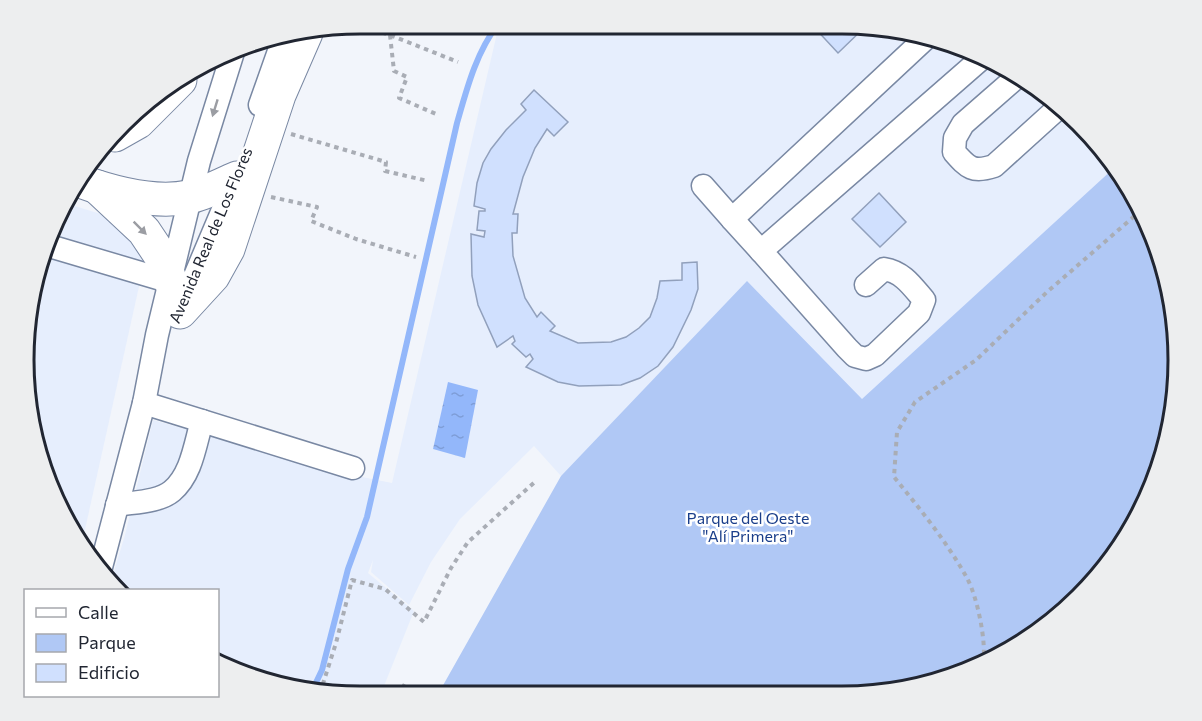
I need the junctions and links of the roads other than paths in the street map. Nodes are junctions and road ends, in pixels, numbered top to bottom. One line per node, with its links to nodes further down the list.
1 (303, 40): 9 (highway)
2 (282, 45): 9 (street, Avenida Real de Los Flores)
3 (920, 45): 12 (street)
4 (230, 62): 11 (street, Avenida Real de Los Flores, one-way to 11)
5 (976, 63): 14 (street)
6 (1011, 81): 7 (street)
7 (1053, 113)
8 (88, 184): 11 (highway); 16 (highway, one-way to 16)
9 (242, 185): 11 (highway); 16 (highway)
10 (703, 186): 12 (street)
11 (190, 197): 16 (street, Avenida Real de Los Flores)
12 (732, 219): 14 (street)
13 (55, 248): 16 (street)
14 (761, 250): 15 (street)
15 (866, 285)
16 (176, 297): 17 (street, Avenida Real de Los Flores); 17 (street, Avenida Real de Los Flores)
17 (152, 363): 18 (street, Avenida Real de Los Flores)
18 (144, 403): 19 (street); 21 (street, Avenida Real de Los Flores)
19 (202, 421): 20 (street); 21 (street)
20 (352, 468)
21 (117, 505): 22 (street, Avenida Real de Los Flores)
22 (103, 560)

